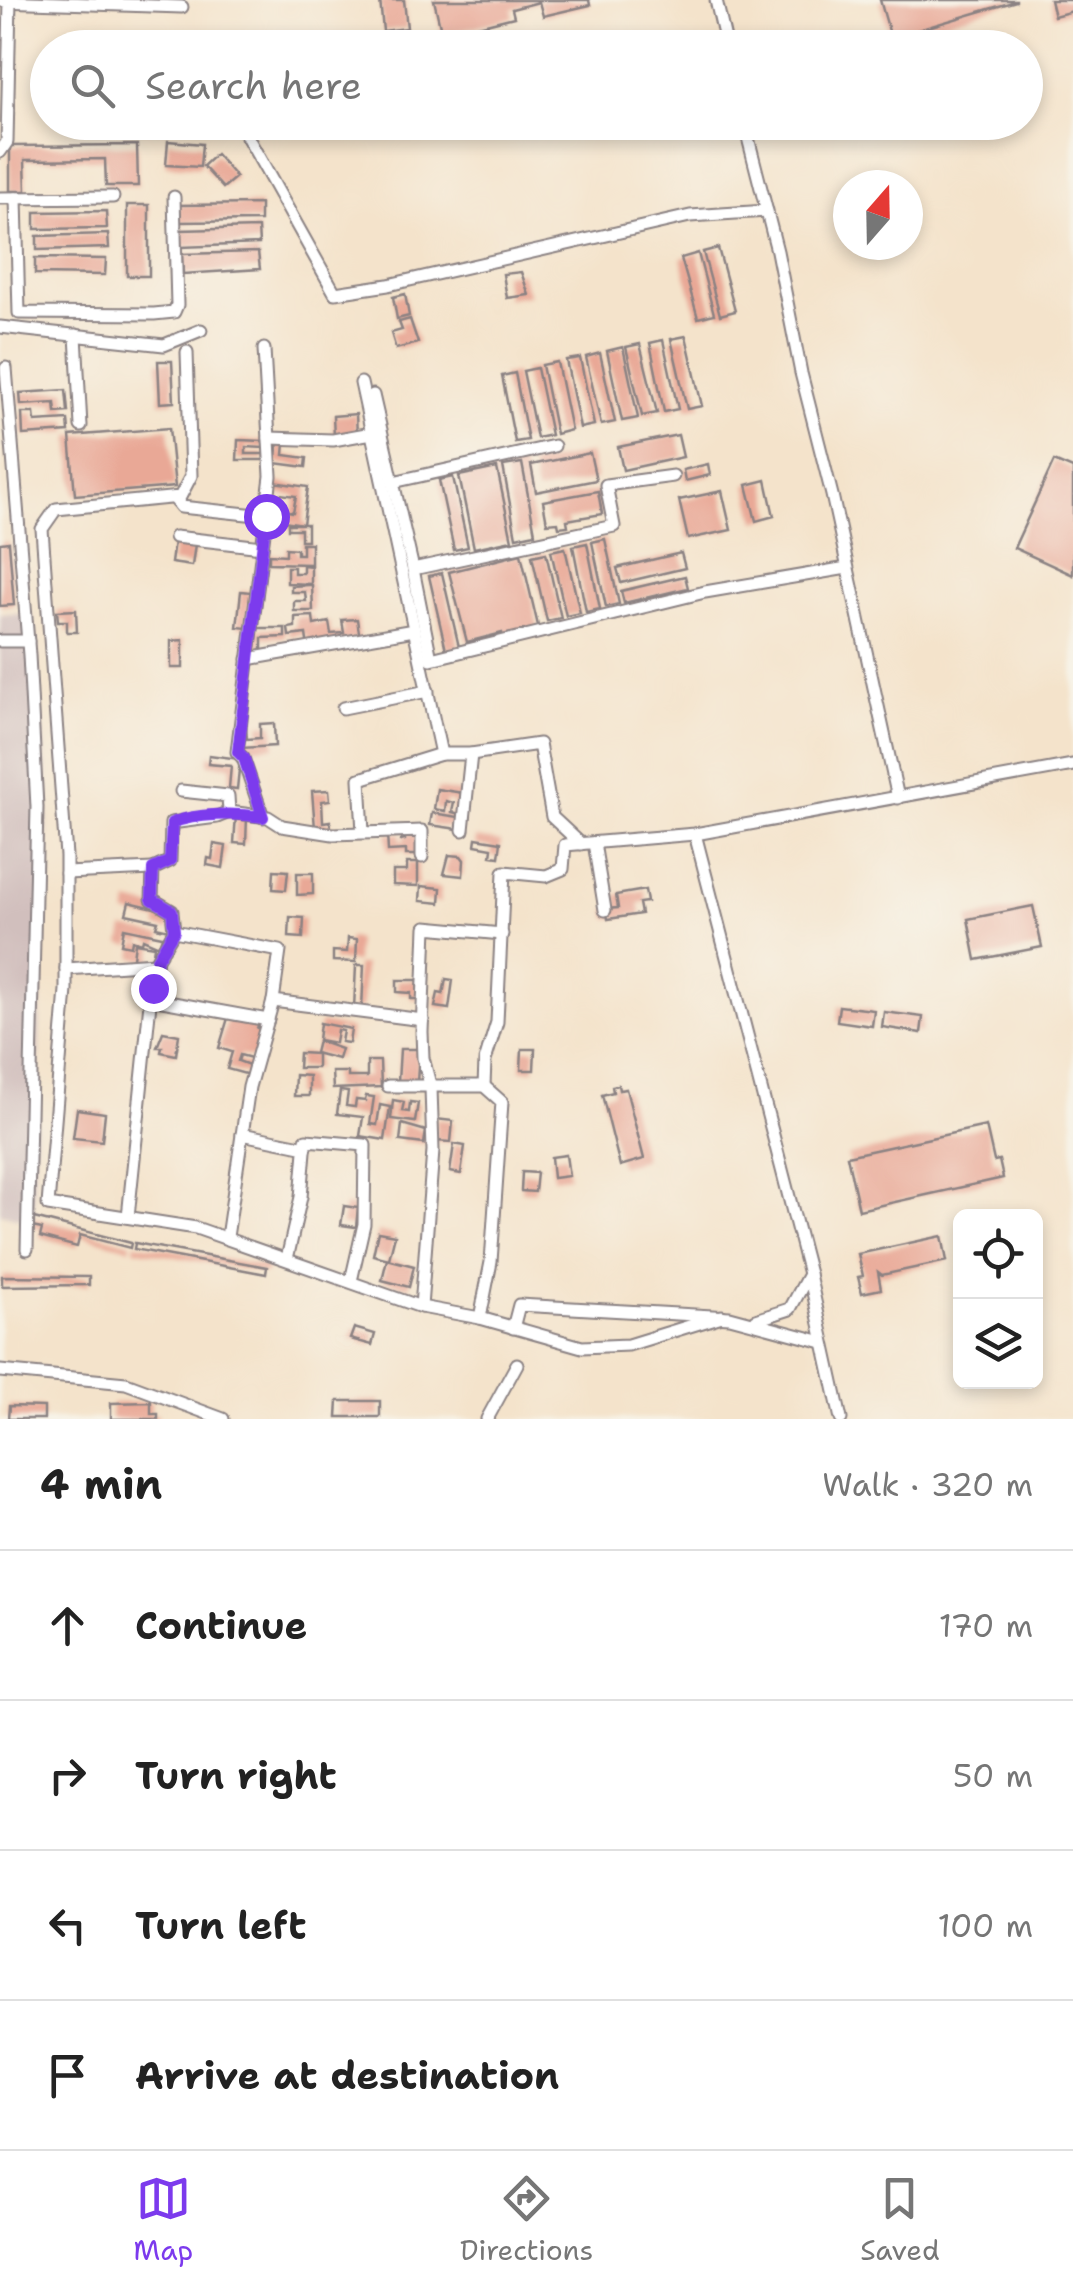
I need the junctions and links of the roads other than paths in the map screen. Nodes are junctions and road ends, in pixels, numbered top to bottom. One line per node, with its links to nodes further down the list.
1 (716, 0): 4 (street)
2 (7, 1): 3 (street); 7 (street)
3 (182, 7)
4 (723, 30)
5 (249, 140): 12 (street)
6 (749, 140): 12 (street)
7 (0, 152)
8 (113, 197): 11 (street)
9 (174, 197): 11 (street)
10 (0, 198): 11 (street)
11 (16, 198)
12 (767, 211): 31 (street)
13 (0, 327): 15 (street)
14 (201, 330): 15 (street)
15 (76, 335): 21 (street)
16 (264, 350): 23 (street)
17 (187, 352): 27 (street)
18 (6, 368): 34 (street)
19 (362, 382): 22 (street)
20 (374, 395): 26 (street)
21 (81, 426)
22 (372, 433): 23 (street); 33 (street)
23 (268, 438): 28 (street)
24 (554, 446): 26 (street)
25 (673, 476): 32 (street)
26 (393, 482): 32 (street)
27 (174, 498): 28 (street); 52 (street)
28 (266, 516): 30 (street)
29 (175, 537): 30 (street)
30 (262, 547): 36 (street)
31 (847, 568): 32 (street); 43 (street)
32 (413, 569)
33 (414, 630): 36 (street); 37 (street)
34 (28, 640): 35 (street); 69 (street)
35 (0, 641)
36 (248, 659): 45 (street)
37 (428, 691): 38 (street); 39 (street)
38 (343, 708)
39 (441, 754): 40 (street); 47 (street)
40 (471, 754): 46 (street); 49 (street)
41 (1073, 765): 43 (street)
42 (181, 791): 44 (street)
43 (898, 798): 48 (street)
44 (229, 812): 45 (street); 51 (street)
45 (263, 817): 47 (street)
46 (463, 830)
47 (362, 832): 50 (street)
48 (696, 834): 49 (street); 71 (street)
49 (588, 844): 53 (street); 55 (street)
50 (422, 857)
51 (153, 869): 52 (street); 54 (street)
52 (66, 874): 57 (street)
53 (605, 910)
54 (174, 931): 56 (street); 59 (street)
55 (502, 934): 61 (street); 64 (street)
56 (156, 964): 57 (street); 58 (street)
57 (66, 969): 67 (street)
58 (151, 999): 60 (street); 67 (street)
59 (273, 1002): 60 (street); 61 (street)
60 (268, 1020): 65 (street)
61 (423, 1020): 63 (street)
62 (388, 1086): 63 (street)
63 (431, 1086): 64 (street); 73 (street)
64 (484, 1086): 75 (street)
65 (242, 1134): 66 (street); 68 (street)
66 (306, 1147): 70 (street); 72 (street)
67 (128, 1218): 68 (street)
68 (227, 1237): 70 (street)
69 (27, 1249)
70 (287, 1258): 72 (street)
71 (808, 1274): 76 (street); 78 (street)
72 (352, 1282): 73 (street)
73 (421, 1307): 75 (street)
74 (722, 1316): 76 (street); 77 (street); 77 (street)
75 (480, 1318): 77 (street)
76 (754, 1321): 78 (street)
77 (513, 1328)
78 (823, 1342): 83 (street)
79 (517, 1364): 82 (street)
80 (0, 1370): 81 (street)
81 (223, 1419)
82 (487, 1419)
83 (841, 1419)

